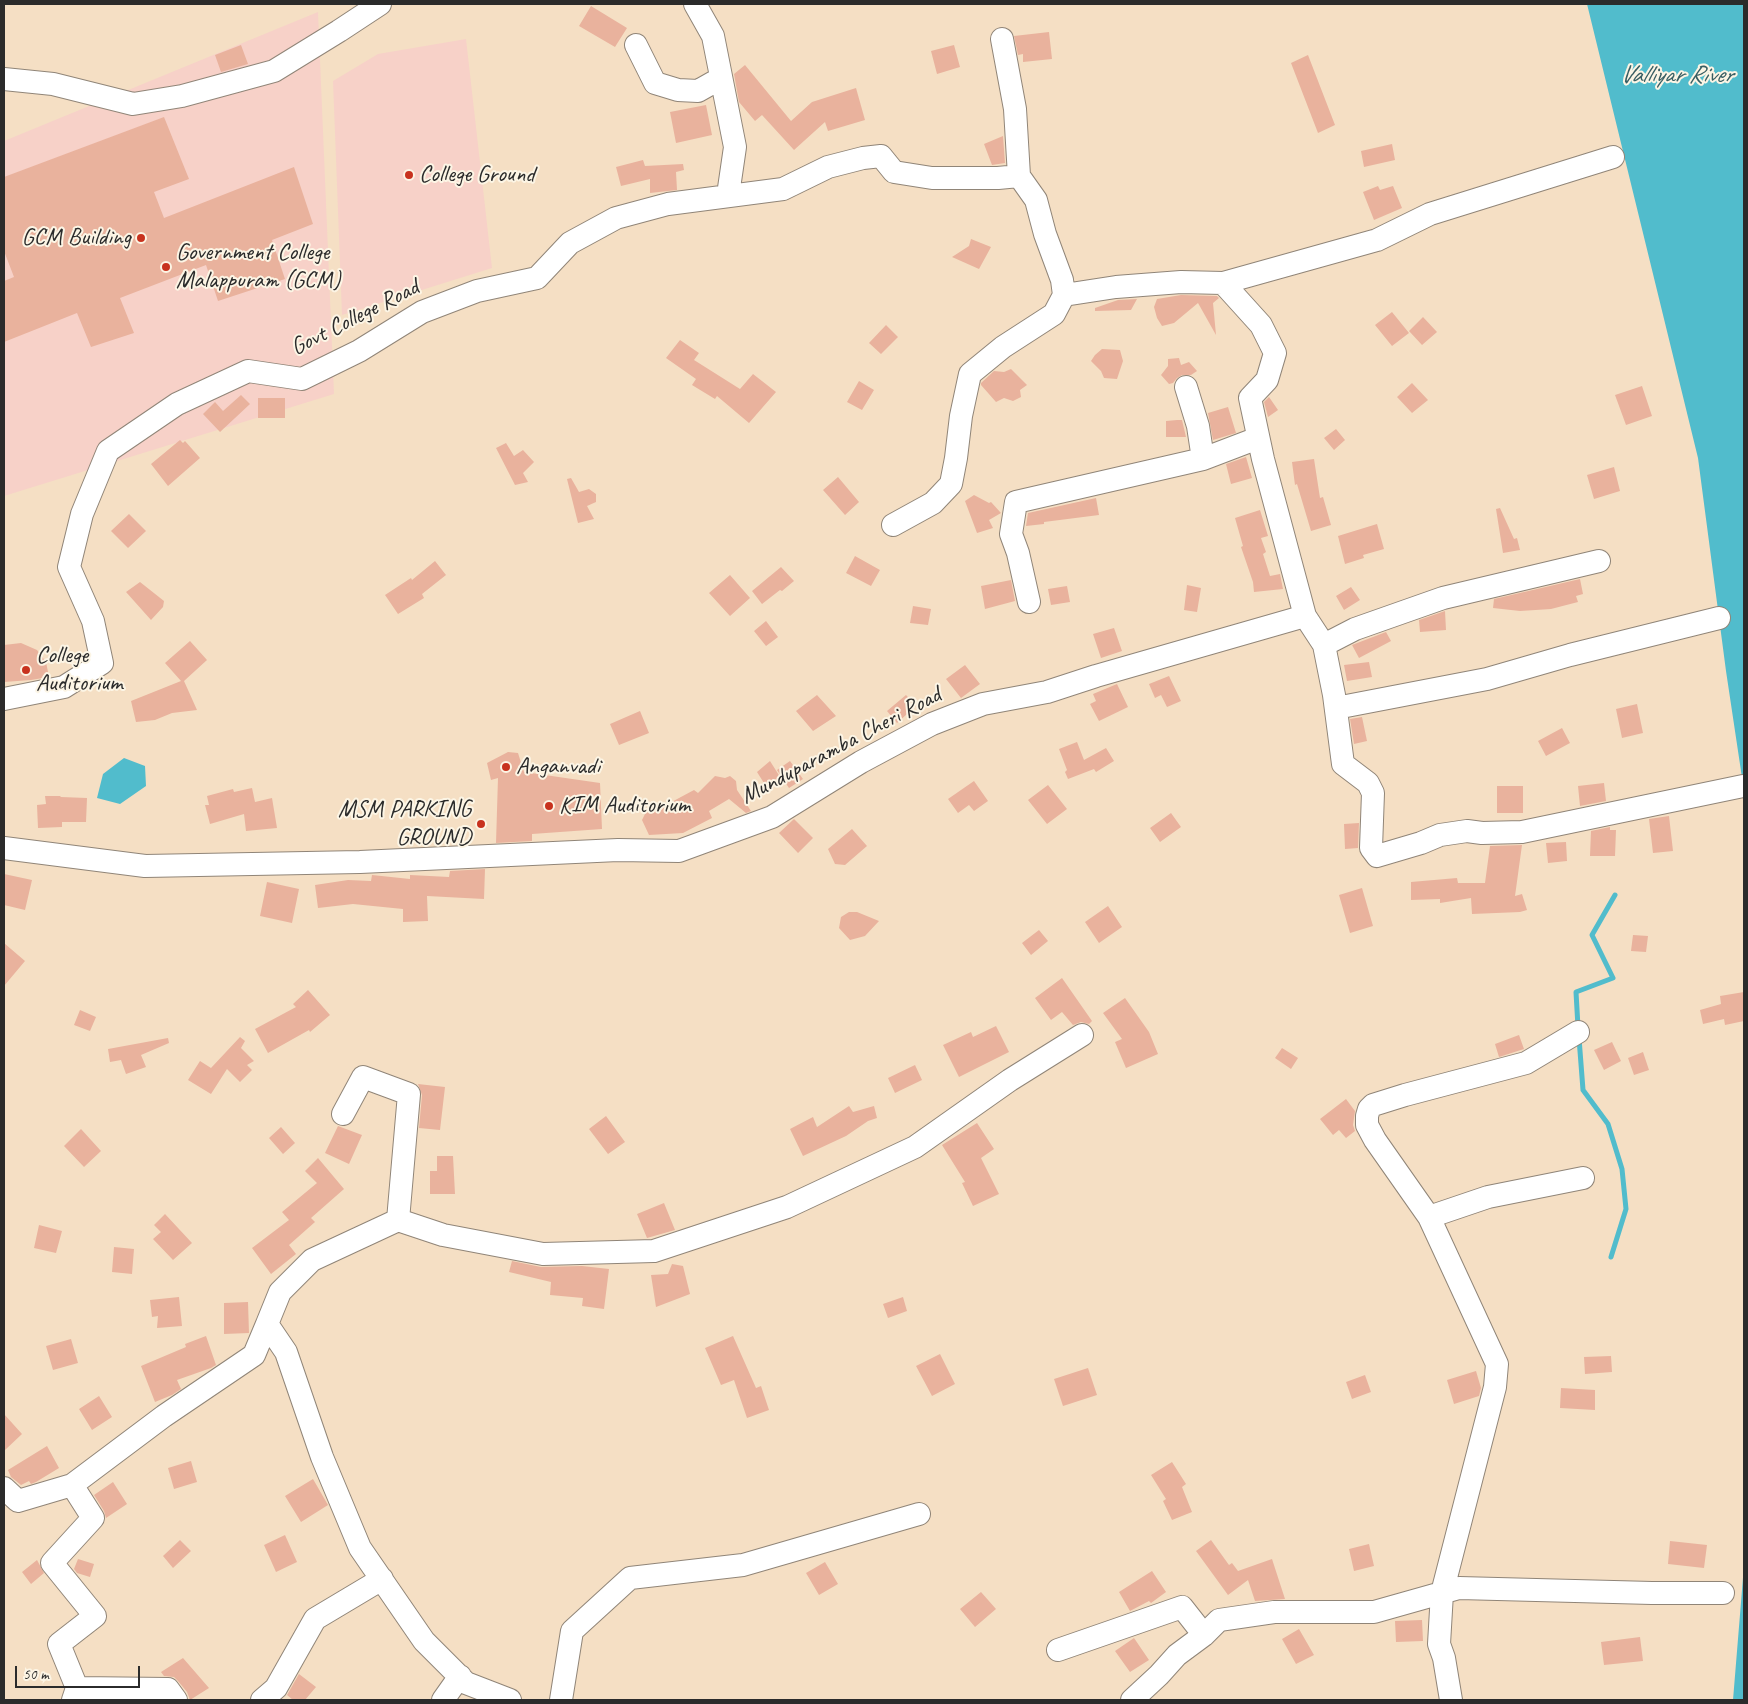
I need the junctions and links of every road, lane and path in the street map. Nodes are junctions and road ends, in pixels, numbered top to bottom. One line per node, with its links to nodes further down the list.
1 (380, 4): 6 (street)
2 (695, 4): 5 (street)
3 (1002, 39): 8 (street)
4 (636, 45): 5 (street)
5 (721, 78): 9 (street)
6 (4, 80)
7 (1613, 157): 10 (street)
8 (1018, 176): 9 (street); 11 (street)
9 (728, 195): 21 (street, Govt College Road)
10 (1223, 283): 11 (street); 13 (street)
11 (1064, 295): 15 (street)
12 (1186, 387): 14 (street)
13 (1258, 438): 14 (street); 18 (street)
14 (1202, 459): 17 (street)
15 (893, 525)
16 (1599, 561): 20 (street)
17 (1029, 602)
18 (1305, 616): 20 (street); 24 (street, Munduparamba Cheri Road)
19 (1719, 618): 22 (street)
20 (1324, 645): 22 (street)
21 (4, 699)
22 (1336, 708): 23 (street)
23 (1743, 786)
24 (4, 848)
25 (1578, 1032): 29 (street)
26 (1082, 1035): 30 (street)
27 (343, 1114): 30 (street)
28 (1583, 1178): 29 (street)
29 (1429, 1217): 37 (street)
30 (398, 1220): 31 (street)
31 (267, 1324): 32 (street); 35 (street)
32 (72, 1485): 33 (street); 41 (street)
33 (4, 1488)
34 (919, 1514): 45 (street)
35 (382, 1579): 40 (street); 43 (street)
36 (1723, 1592): 37 (street)
37 (1442, 1593): 38 (street); 47 (street)
38 (1204, 1635): 39 (street); 46 (street)
39 (1058, 1650)
40 (455, 1687): 44 (street)
41 (75, 1694): 42 (street)
42 (176, 1700)
43 (262, 1700)
44 (510, 1700)
45 (560, 1700)
46 (1132, 1700)
47 (1451, 1700)

